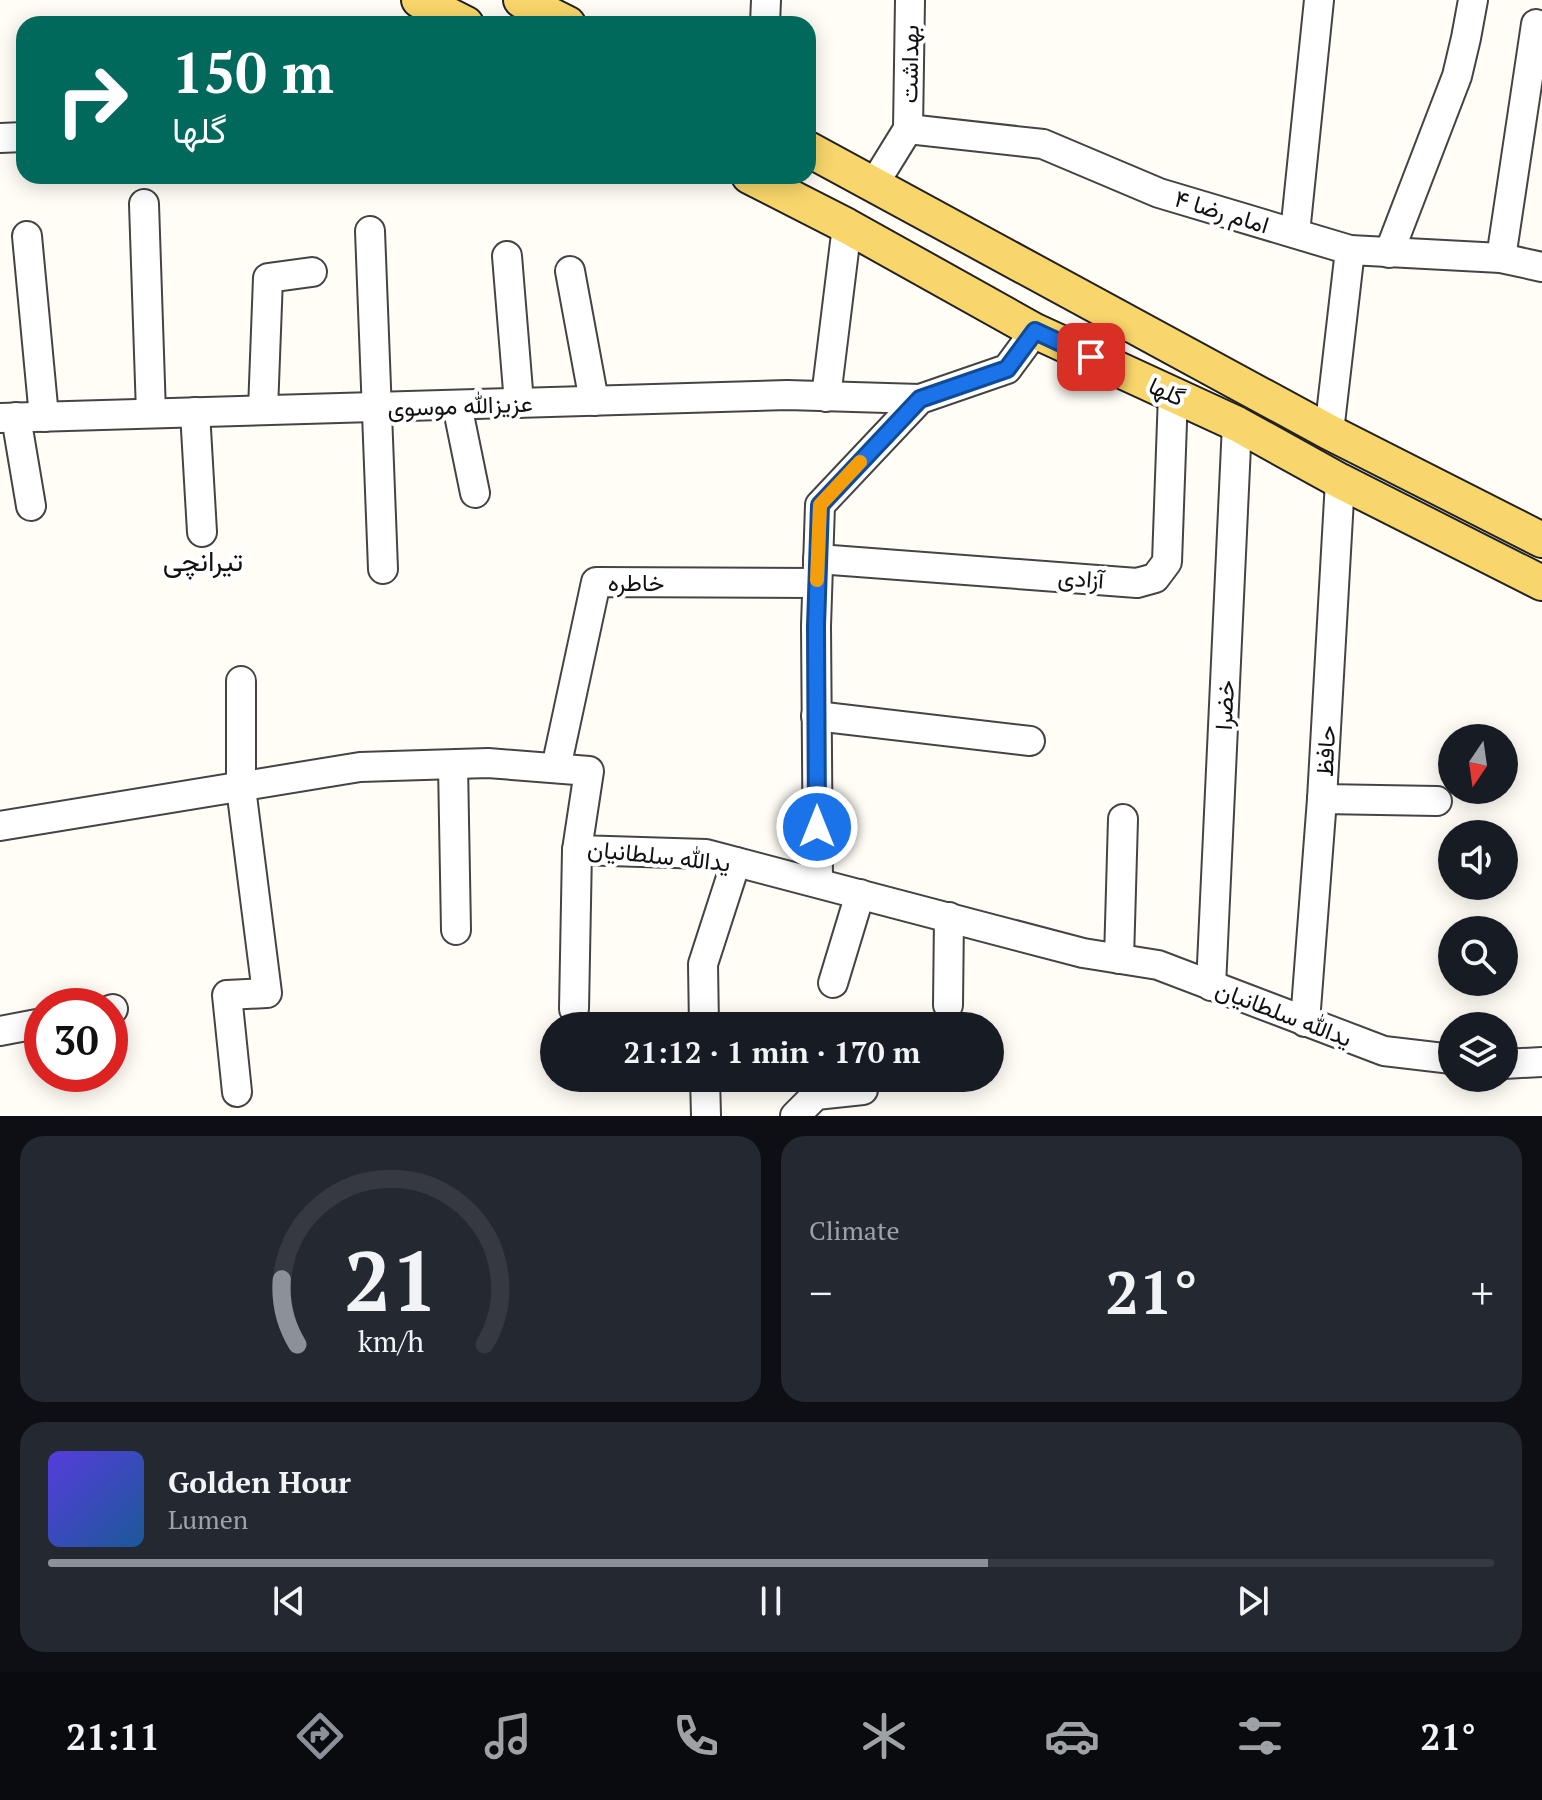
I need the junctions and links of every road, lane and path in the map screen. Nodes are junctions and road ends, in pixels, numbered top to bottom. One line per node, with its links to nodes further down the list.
1 (419, 0): 6 (main road)
2 (521, 0): 7 (main road)
3 (910, 0): 9 (street, بهداشت)
4 (1319, 0): 16 (street)
5 (1473, 0): 19 (street)
6 (450, 16)
7 (552, 16)
8 (1536, 24): 21 (street)
9 (908, 129): 12 (street); 16 (street, امام رضا ۴)
10 (816, 153): 12 (main road, گلها)
11 (765, 184): 14 (main road, گلها)
12 (874, 184): 14 (main road); 38 (main road, گلها)
13 (144, 204): 35 (street)
14 (847, 226): 25 (main road, گلها); 27 (street)
15 (370, 231): 32 (street)
16 (1295, 233): 18 (street, امام رضا ۴)
17 (27, 236): 36 (street)
18 (1350, 250): 19 (street, امام رضا ۴); 38 (street)
19 (1389, 253): 21 (street, امام رضا ۴)
20 (507, 256): 30 (street)
21 (1501, 258): 22 (street, امام رضا ۴)
22 (1542, 267)
23 (570, 271): 29 (street)
24 (312, 272): 33 (street)
25 (1035, 331): 26 (main road, گلها); 28 (street)
26 (1173, 394): 37 (main road, گلها); 45 (street, آزادی)
27 (826, 397): 28 (street, عزیزالله موسوی); 29 (street, عزیزالله موسوی)
28 (920, 399): 45 (street)
29 (594, 401): 30 (street, عزیزالله موسوی)
30 (519, 403): 31 (street, عزیزالله موسوی)
31 (457, 405): 32 (street, عزیزالله موسوی); 40 (street)
32 (378, 407): 33 (street, عزیزالله موسوی); 44 (street)
33 (263, 410): 34 (street, عزیزالله موسوی)
34 (195, 412): 35 (street, عزیزالله موسوی); 42 (street)
35 (151, 413): 36 (street, عزیزالله موسوی)
36 (20, 417): 41 (street)
37 (1237, 424): 39 (main road, گلها); 65 (street, خضرا)
38 (1329, 432): 43 (main road, گلها)
39 (1340, 481): 46 (main road, گلها); 53 (street, حافظ)
40 (475, 493)
41 (31, 506)
42 (202, 532)
43 (1542, 540)
44 (383, 569)
45 (818, 571): 48 (street); 51 (street, خاطره)
46 (1542, 583)
47 (241, 681): 52 (street)
48 (816, 716): 49 (street); 59 (street)
49 (1030, 741)
50 (453, 765): 51 (street, یدالله سلطانیان); 52 (street, یدالله سلطانیان); 62 (street)
51 (556, 768): 57 (street, یدالله سلطانیان)
52 (241, 788): 56 (street, یدالله سلطانیان); 75 (street)
53 (1322, 799): 54 (street); 69 (street, حافظ)
54 (1437, 801)
55 (1123, 819): 63 (street)
56 (0, 826)
57 (577, 850): 58 (street, یدالله سلطانیان); 67 (street)
58 (736, 862): 59 (street, یدالله سلطانیان); 68 (street)
59 (818, 882): 60 (street, یدالله سلطانیان)
60 (860, 894): 61 (street, یدالله سلطانیان); 64 (street)
61 (949, 917): 63 (street, یدالله سلطانیان); 66 (street)
62 (456, 930)
63 (1119, 959): 65 (street, یدالله سلطانیان)
64 (833, 983)
65 (1211, 986): 69 (street, یدالله سلطانیان)
66 (948, 1005)
67 (574, 1009)
68 (704, 1012)
69 (1305, 1022): 72 (street, یدالله سلطانیان)
70 (24, 1026): 71 (street)
71 (0, 1031)
72 (1438, 1057)
73 (1542, 1062): 74 (street)
74 (1518, 1063)
75 (237, 1092)
76 (705, 1092): 78 (street)
77 (844, 1092): 79 (street)
78 (706, 1116)
79 (795, 1116)

